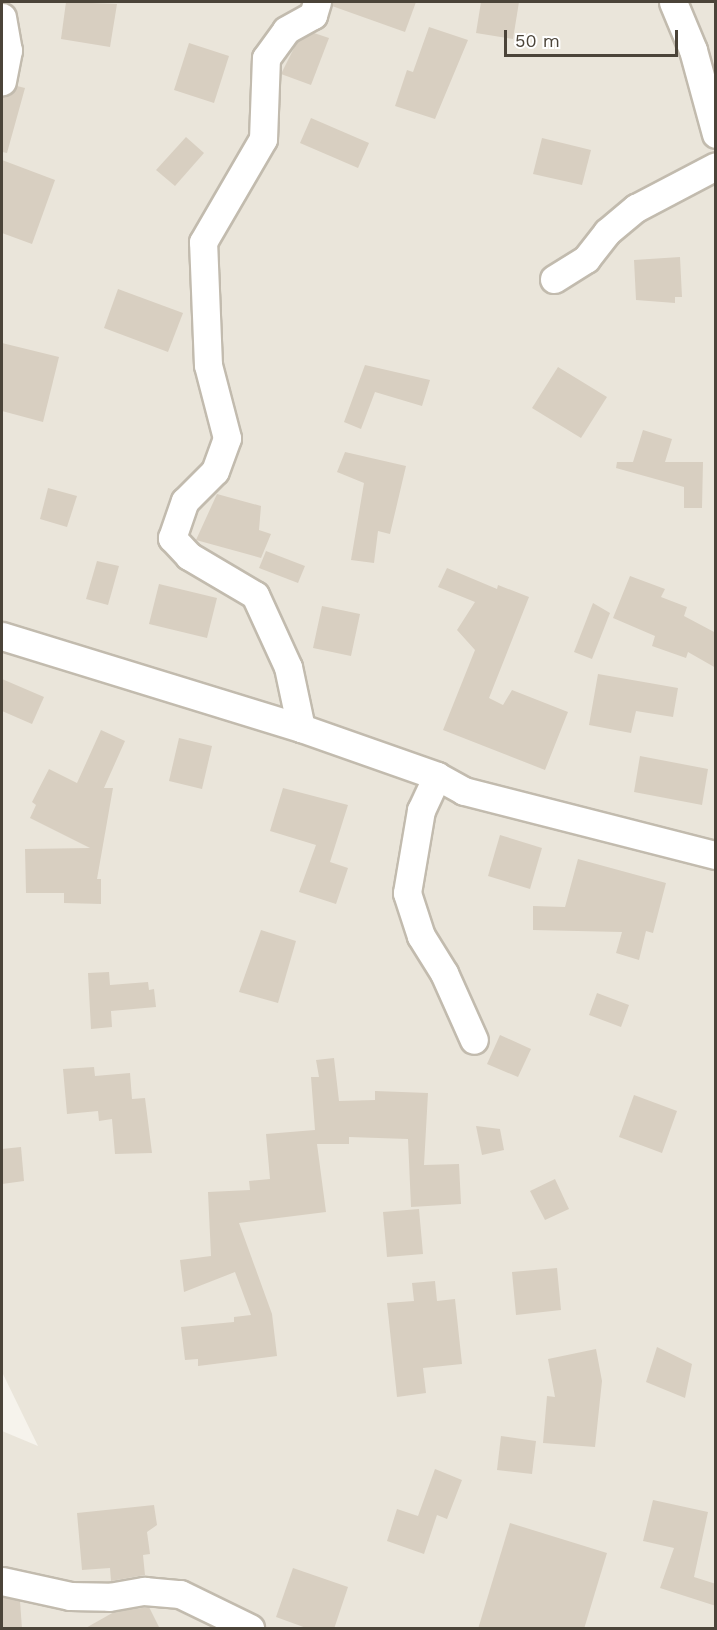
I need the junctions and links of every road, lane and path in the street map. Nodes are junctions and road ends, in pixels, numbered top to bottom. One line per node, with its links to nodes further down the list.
1 (317, 2): 9 (street)
2 (673, 2): 5 (street)
3 (2, 17): 4 (street)
4 (2, 81)
5 (716, 135)
6 (716, 166): 7 (street)
7 (554, 279)
8 (2, 636): 9 (street)
9 (301, 728): 10 (street)
10 (437, 776): 11 (street); 12 (street)
11 (716, 855)
12 (474, 1040)
13 (2, 1581): 14 (street)
14 (250, 1629)

